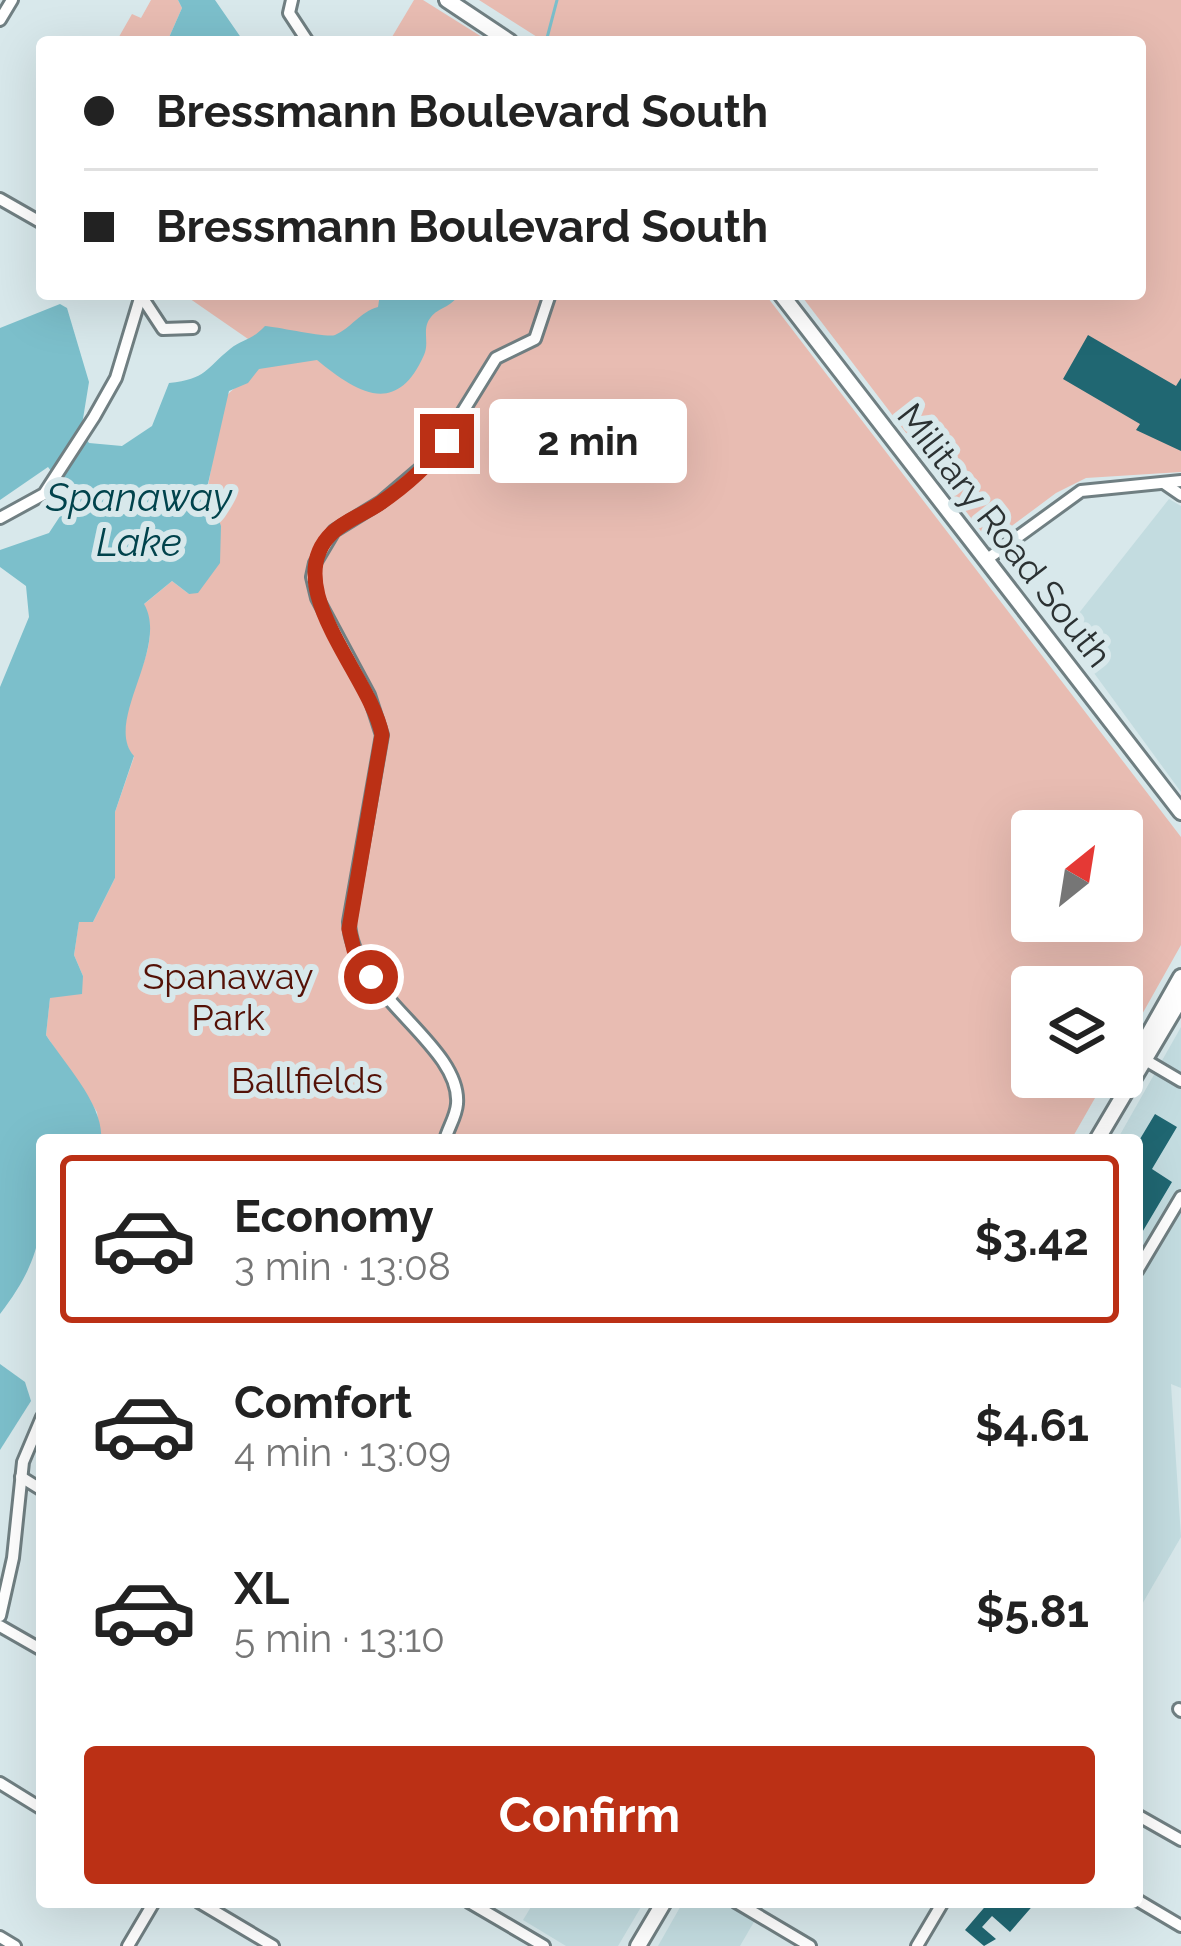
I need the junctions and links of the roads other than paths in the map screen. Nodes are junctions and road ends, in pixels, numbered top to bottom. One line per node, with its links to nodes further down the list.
1 (11, 0): 4 (street)
2 (292, 0): 5 (street)
3 (447, 0): 6 (main road)
4 (0, 20)
5 (304, 36)
6 (501, 36)
7 (0, 199): 8 (street)
8 (36, 220)
9 (139, 300): 17 (street)
10 (145, 300): 13 (street)
11 (548, 300): 27 (street)
12 (786, 300): 18 (main road, Military Road South)
13 (193, 328)
14 (1181, 481): 15 (street)
15 (1165, 484): 16 (street); 18 (street)
16 (1181, 494)
17 (0, 518)
18 (986, 560): 19 (main road, Military Road South)
19 (1181, 812)
20 (1181, 977): 22 (main road)
21 (1181, 998): 23 (main road)
22 (1143, 1044)
23 (1143, 1063)
24 (1143, 1067): 25 (street)
25 (1181, 1081)
26 (1122, 1098): 28 (main road)
27 (447, 1134)
28 (1101, 1134)
29 (1181, 1197): 30 (street)
30 (1143, 1260)
31 (36, 1434): 32 (street)
32 (21, 1477): 33 (street); 34 (street)
33 (36, 1486)
34 (0, 1616)
35 (0, 1625): 36 (street)
36 (36, 1646)
37 (0, 1783): 38 (street)
38 (36, 1804)
39 (1143, 1818): 40 (street)
40 (1181, 1840)
41 (1143, 1904): 48 (street)
42 (150, 1908): 51 (street)
43 (209, 1908): 52 (street)
44 (479, 1908): 53 (street)
45 (660, 1908): 54 (main road)
46 (746, 1908): 55 (street)
47 (939, 1908): 56 (street)
48 (1181, 1926)
49 (0, 1937): 50 (street)
50 (15, 1946)
51 (128, 1946)
52 (273, 1946)
53 (544, 1946)
54 (638, 1946)
55 (811, 1946)
56 (917, 1946)

